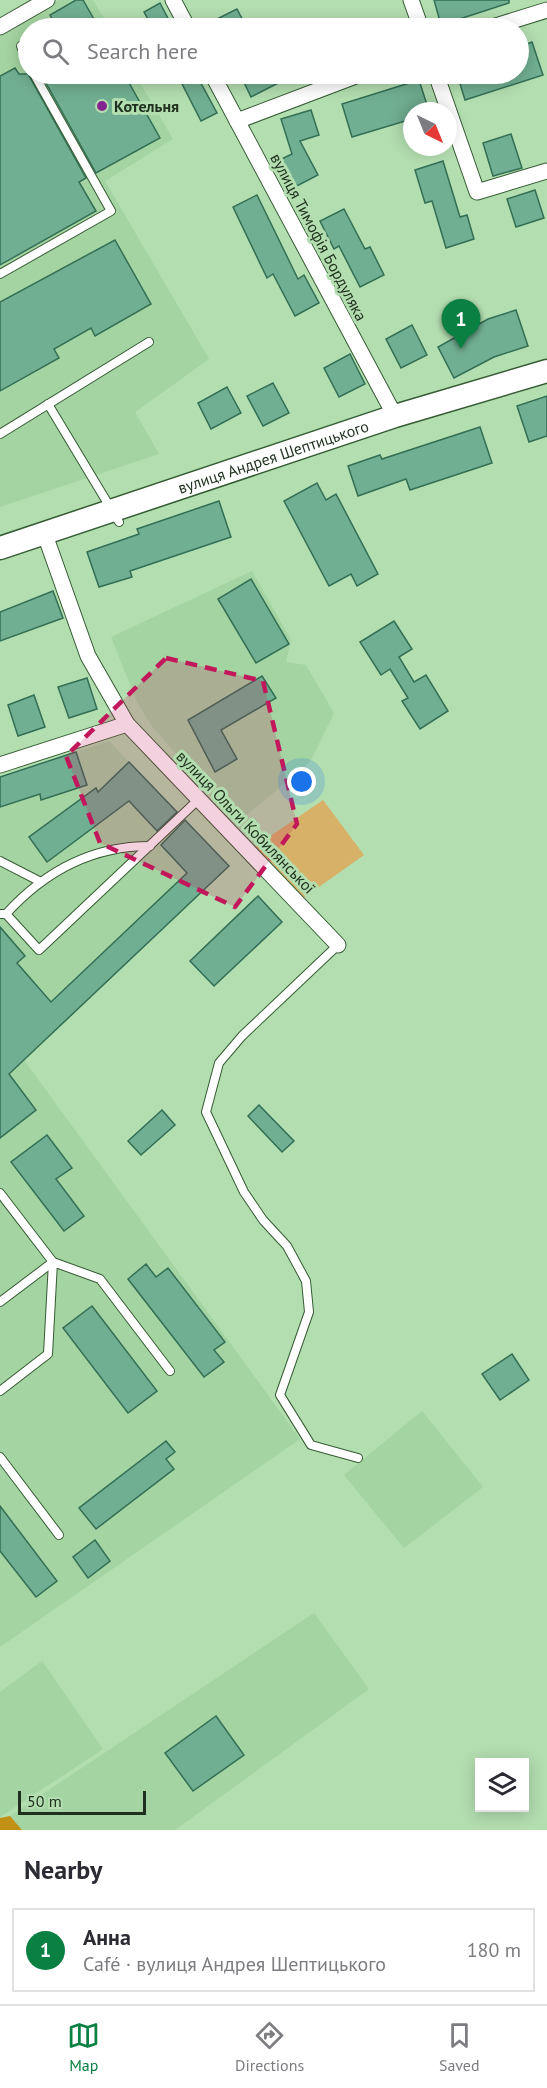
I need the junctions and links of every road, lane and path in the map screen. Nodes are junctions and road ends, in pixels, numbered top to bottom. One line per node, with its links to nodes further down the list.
1 (47, 0): 8 (street)
2 (173, 0): 5 (street)
3 (411, 0): 6 (street)
4 (547, 10): 7 (street)
5 (183, 18)
6 (417, 18)
7 (521, 18)
8 (0, 27)
9 (40, 84): 15 (lane)
10 (217, 84): 13 (street, вулиця Тимофія Бордуляка)
11 (335, 84): 13 (street)
12 (439, 84): 14 (street)
13 (237, 121): 19 (street, вулиця Тимофія Бордуляка)
14 (547, 171)
15 (0, 274)
16 (149, 342): 18 (lane)
17 (547, 371): 19 (main road, вулиця Андрея Шептицького)
18 (48, 404): 20 (lane); 21 (lane)
19 (395, 416): 21 (main road, вулиця Андрея Шептицького)
20 (0, 434)
21 (116, 516): 22 (main road, вулиця Андрея Шептицького)
22 (44, 532): 23 (main road, вулиця Андрея Шептицького); 24 (street, вулиця Ольги Кобилянської)
23 (0, 548)
24 (127, 724): 25 (street); 26 (street, вулиця Ольги Кобилянської)
25 (0, 765)
26 (199, 799): 27 (lane); 31 (street, вулиця Ольги Кобилянської)
27 (150, 846): 29 (lane); 30 (lane)
28 (0, 861): 29 (lane)
29 (41, 882): 30 (lane)
30 (3, 914)
31 (338, 945): 38 (lane)
32 (0, 1193): 33 (lane)
33 (53, 1262): 34 (lane); 35 (lane); 36 (lane)
34 (0, 1302)
35 (170, 1371)
36 (0, 1391)
37 (0, 1457): 39 (lane)
38 (358, 1458)
39 (59, 1535)

